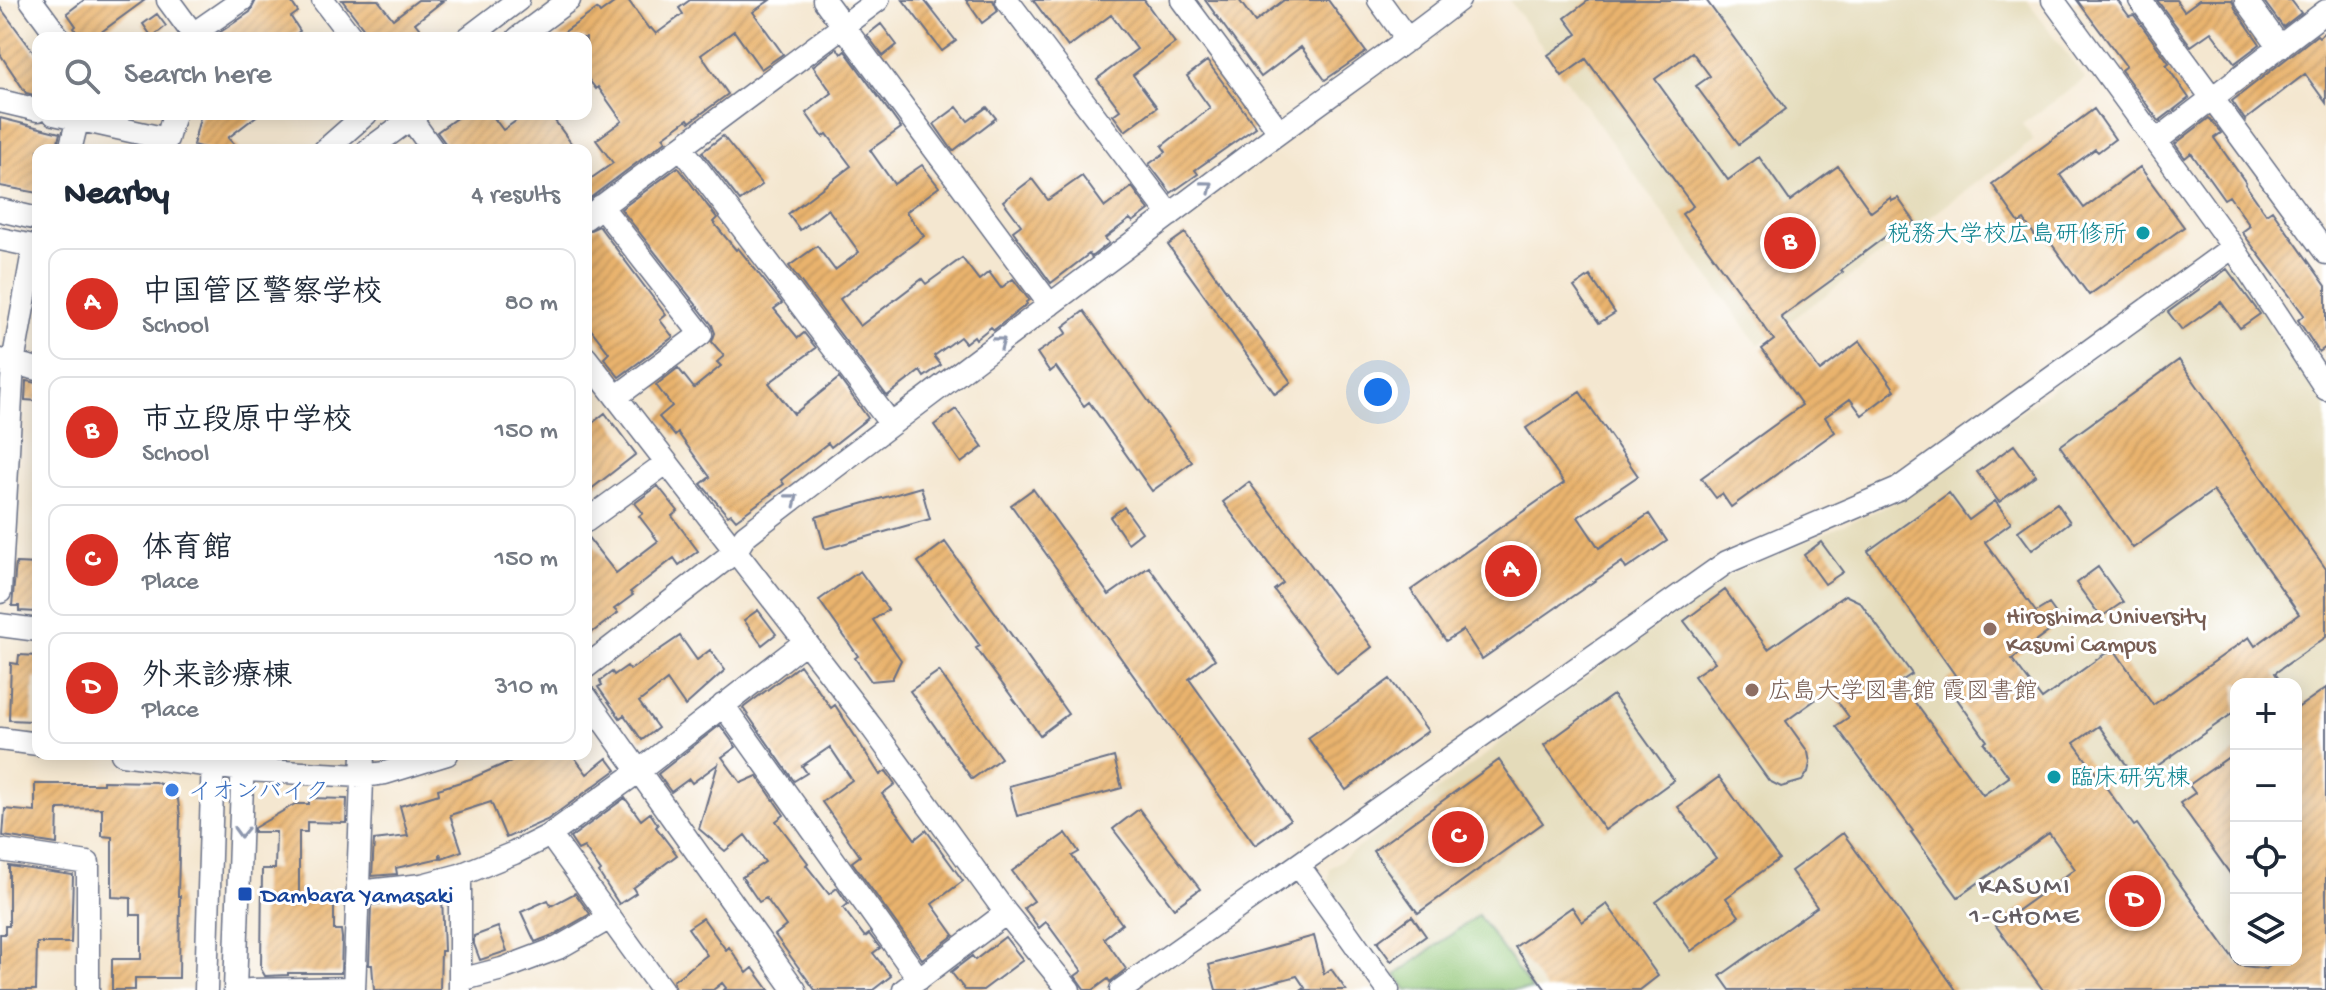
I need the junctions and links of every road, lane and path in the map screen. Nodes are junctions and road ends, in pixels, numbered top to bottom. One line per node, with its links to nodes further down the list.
1 (31, 0): 18 (street)
2 (168, 0): 19 (street)
3 (242, 0): 20 (street)
4 (323, 0): 21 (street)
5 (518, 0): 22 (street)
6 (569, 0): 23 (street)
7 (824, 0): 17 (street)
8 (878, 0): 17 (street)
9 (1007, 0): 44 (street)
10 (1182, 0): 35 (street)
11 (1379, 0): 24 (street)
12 (1459, 0): 24 (street)
13 (2053, 0): 36 (street)
14 (2140, 0): 26 (street)
15 (2246, 0): 25 (street)
16 (2326, 11): 25 (street)
17 (843, 26): 41 (street); 51 (street)
18 (55, 32)
19 (190, 32)
20 (198, 32)
21 (347, 32)
22 (476, 32)
23 (526, 32)
24 (1408, 40): 35 (street)
25 (2280, 47): 26 (street)
26 (2212, 98): 36 (street); 49 (street)
27 (0, 101): 28 (street)
28 (32, 109)
29 (77, 120): 37 (street)
30 (90, 120): 31 (street)
31 (172, 120)
32 (359, 120): 38 (street)
33 (409, 120): 39 (street)
34 (416, 120): 40 (street)
35 (1280, 132): 44 (street, one-way to 35)
36 (2156, 141): 48 (street)
37 (71, 144)
38 (332, 144)
39 (376, 144)
40 (430, 144)
41 (681, 147): 43 (street); 57 (street)
42 (0, 210): 45 (street)
43 (594, 212): 56 (street)
44 (1170, 215): 51 (street)
45 (32, 218)
46 (0, 239): 47 (street)
47 (32, 246)
48 (2233, 247): 55 (street); 77 (street)
49 (2326, 253)
50 (32, 263): 52 (street)
51 (1050, 305): 57 (street, one-way to 51)
52 (7, 362): 54 (street); 61 (street)
53 (592, 366): 56 (street)
54 (32, 368)
55 (2326, 389)
56 (616, 397): 58 (street)
57 (891, 424): 60 (street, one-way to 57)
58 (666, 463): 59 (street); 60 (street)
59 (592, 517)
60 (736, 551): 64 (street); 65 (street)
61 (0, 592)
62 (0, 625): 63 (street)
63 (32, 629)
64 (805, 642): 67 (street); 80 (street)
65 (592, 662)
66 (592, 705): 74 (street)
67 (723, 705): 74 (street); 83 (street)
68 (0, 739): 69 (street)
69 (32, 743)
70 (213, 760): 72 (street); 86 (street)
71 (427, 760): 73 (street)
72 (243, 762): 73 (street); 87 (street, one-way to 87)
73 (363, 765): 79 (street)
74 (639, 771): 75 (street); 90 (street)
75 (550, 835): 78 (street); 81 (street)
76 (0, 850): 85 (street)
77 (1299, 866): 92 (street); 93 (street)
78 (460, 875): 79 (street); 82 (street)
79 (358, 892): 84 (street)
80 (1006, 913): 83 (street); 91 (street)
81 (610, 918): 82 (street); 89 (street)
82 (460, 985)
83 (911, 985)
84 (354, 989): 88 (street)
85 (88, 990)
86 (206, 990)
87 (235, 990)
88 (250, 990)
89 (662, 990)
90 (795, 990)
91 (1069, 990)
92 (1121, 990)
93 (1388, 990)

